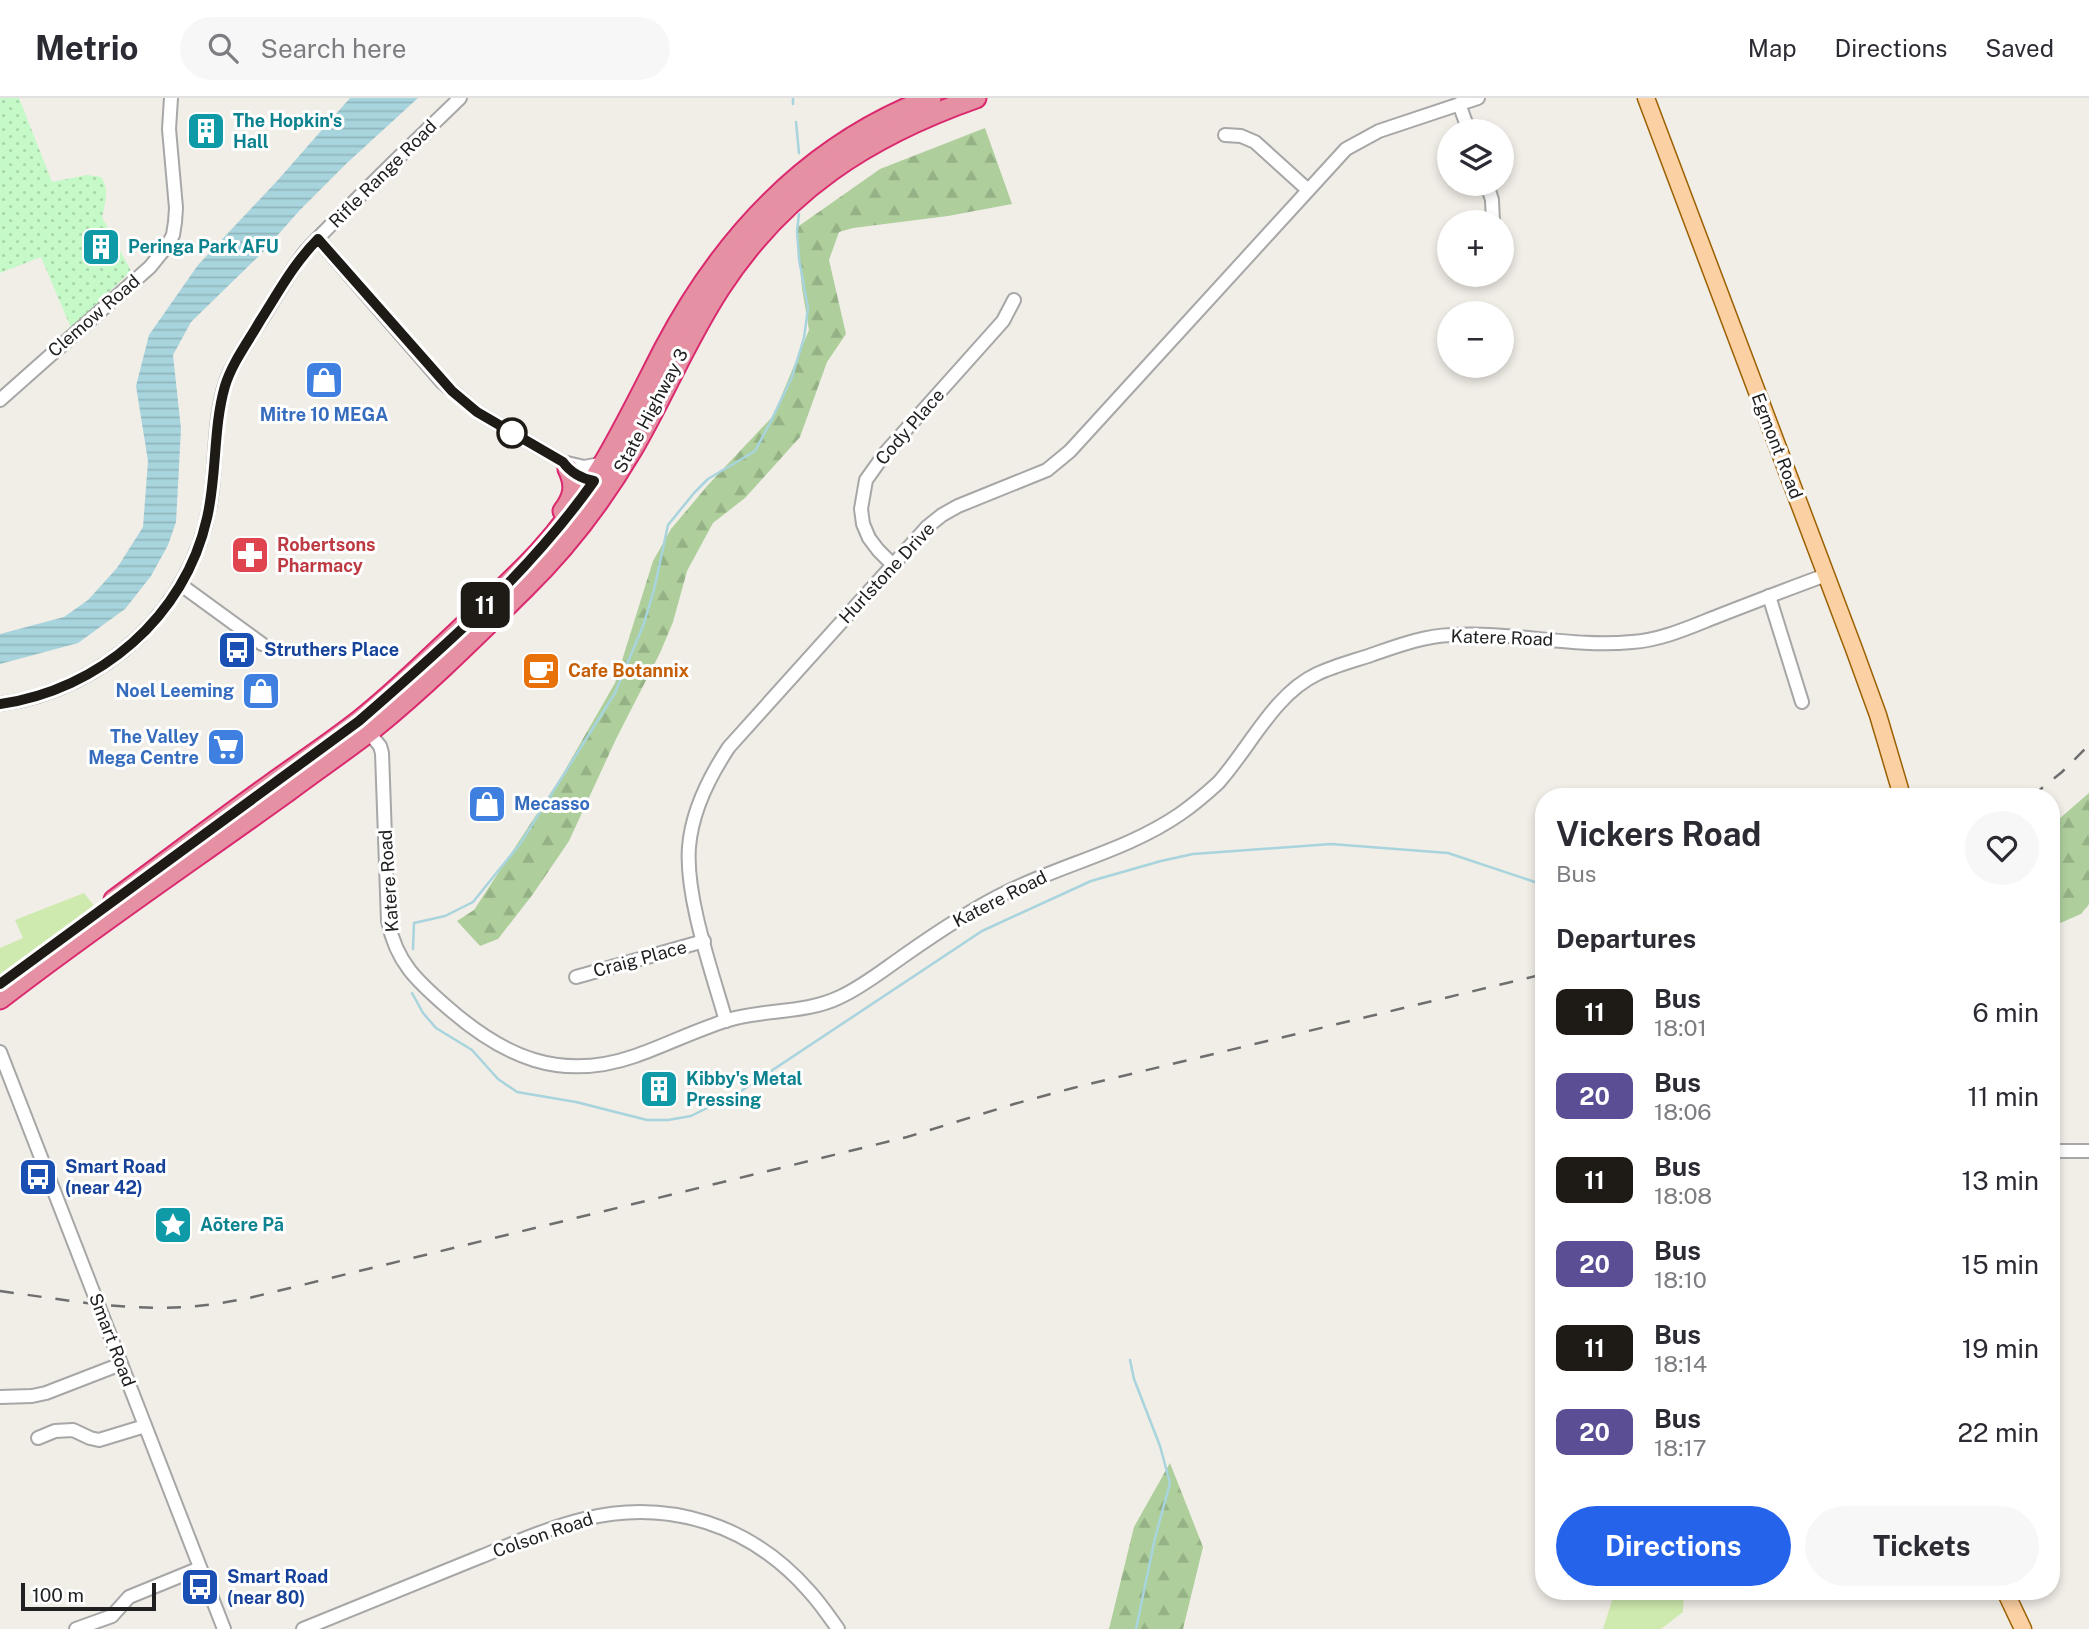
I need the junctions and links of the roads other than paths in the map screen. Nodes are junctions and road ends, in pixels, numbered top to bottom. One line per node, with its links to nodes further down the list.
1 (170, 98): 13 (street, Clemow Road)
2 (460, 98): 11 (street, Rifle Range Road)
3 (931, 98): 15 (highway, State Highway 3)
4 (976, 98): 15 (highway, State Highway 3)
5 (1478, 98): 7 (street, Hurlstone Drive)
6 (1646, 98): 19 (main road, Egmont Road)
7 (1459, 104): 8 (street); 10 (street, Hurlstone Drive)
8 (1465, 119)
9 (1225, 135): 10 (street)
10 (1308, 190): 18 (street, Hurlstone Drive)
11 (318, 239): 14 (street); 20 (street, Rifle Range Road)
12 (1014, 300): 18 (street, Cody Place)
13 (0, 400)
14 (566, 466): 15 (street); 16 (street); 17 (highway)
15 (610, 471): 16 (highway, State Highway 3); 25 (highway, State Highway 3)
16 (594, 481): 17 (highway, State Highway 3)
17 (530, 561): 25 (highway, State Highway 3)
18 (893, 565): 28 (street, Hurlstone Drive)
19 (1826, 575): 21 (street, Katere Road); 26 (main road, Egmont Road)
20 (180, 585): 22 (street); 24 (street, Rifle Range Road)
21 (1769, 596): 23 (street); 32 (street, Katere Road)
22 (262, 643)
23 (1802, 702)
24 (0, 704)
25 (363, 727): 27 (highway, State Highway 3); 32 (street, Katere Road)
26 (1900, 788)
27 (207, 841): 30 (highway, State Highway 3); 31 (highway, State Highway 3)
28 (704, 941): 29 (street, Craig Place); 32 (street, Hurlstone Drive)
29 (576, 977)
30 (0, 984)
31 (0, 999)
32 (726, 1021)
33 (0, 1052): 36 (street, Smart Road)
34 (2060, 1151): 35 (street)
35 (2089, 1151)
36 (121, 1364): 37 (street); 38 (street, Smart Road)
37 (0, 1397)
38 (145, 1426): 39 (street); 40 (street, Smart Road)
39 (38, 1438)
40 (200, 1568): 42 (street); 43 (street, Smart Road)
41 (2009, 1600): 46 (main road)
42 (76, 1629)
43 (224, 1629)
44 (303, 1629): 45 (street, Colson Road)
45 (838, 1629)
46 (2023, 1629)

